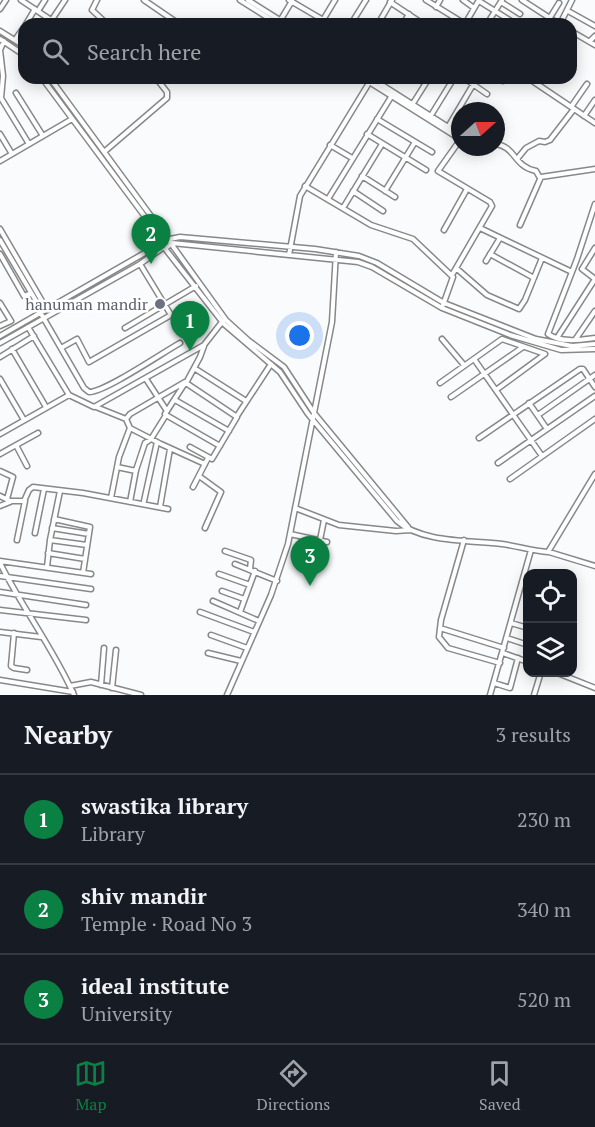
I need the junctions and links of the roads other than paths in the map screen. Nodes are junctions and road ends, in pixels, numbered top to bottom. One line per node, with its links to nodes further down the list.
1 (6, 0): 23 (street)
2 (45, 0): 24 (street)
3 (65, 0): 31 (street)
4 (97, 0): 32 (street)
5 (144, 0): 33 (street)
6 (240, 0): 34 (street)
7 (248, 0): 35 (street)
8 (335, 0): 38 (street)
9 (366, 0): 39 (street)
10 (426, 0): 21 (street)
11 (440, 0): 21 (street)
12 (463, 0): 22 (street)
13 (479, 0): 22 (street); 25 (street)
14 (522, 0): 47 (street)
15 (573, 0): 26 (street)
16 (24, 1): 24 (street)
17 (290, 1): 36 (street); 37 (street)
18 (391, 1): 27 (street); 40 (street)
19 (502, 1): 25 (street); 28 (street)
20 (558, 3): 47 (street)
21 (436, 7): 43 (street)
22 (474, 8): 44 (street)
23 (0, 9)
24 (37, 10): 29 (street); 30 (street)
25 (495, 11): 45 (street); 46 (street)
26 (568, 11): 48 (street); 49 (street)
27 (409, 14): 41 (street); 42 (street)
28 (520, 14)
29 (31, 18)
30 (46, 18)
31 (53, 18)
32 (101, 18)
33 (170, 18)
34 (271, 18)
35 (272, 18)
36 (282, 18)
37 (320, 18)
38 (324, 18)
39 (355, 18)
40 (381, 18)
41 (407, 18)
42 (415, 18)
43 (455, 18)
44 (468, 18)
45 (491, 18)
46 (506, 18)
47 (550, 18)
48 (564, 18)
49 (595, 26)
50 (0, 32): 55 (street)
51 (577, 34): 56 (street)
52 (18, 36): 55 (street)
53 (595, 36): 56 (street)
54 (2, 40): 59 (street); 60 (street)
55 (15, 40): 57 (street)
56 (590, 41): 58 (street)
57 (18, 42)
58 (595, 45)
59 (0, 50): 91 (street)
60 (18, 51)
61 (46, 84): 81 (street)
62 (54, 84): 78 (street)
63 (161, 84): 95 (street)
64 (368, 84): 93 (street)
65 (375, 84): 74 (street)
66 (377, 84): 76 (street)
67 (426, 84): 76 (street)
68 (450, 84): 80 (street)
69 (473, 84): 73 (street); 84 (street)
70 (537, 84): 77 (street)
71 (587, 84): 77 (street)
72 (16, 93): 89 (street)
73 (487, 94)
74 (391, 97): 80 (street); 82 (street)
75 (595, 100): 79 (street)
76 (412, 105): 80 (street)
77 (573, 108): 79 (street); 101 (street)
78 (76, 116): 81 (street); 95 (street)
79 (584, 116): 83 (street)
80 (429, 118): 84 (street); 86 (street)
81 (71, 119): 89 (street); 122 (street)
82 (377, 119): 88 (street); 90 (street)
83 (595, 123)
84 (448, 127): 85 (street)
85 (451, 130)
86 (451, 133)
87 (0, 134): 98 (street)
88 (366, 134): 92 (street); 99 (street)
89 (43, 136): 91 (street)
90 (414, 142): 96 (street); 100 (street)
91 (29, 144): 98 (street)
92 (382, 144): 100 (street); 105 (street)
93 (330, 145): 99 (street); 107 (street)
94 (505, 146): 101 (street)
95 (104, 152): 122 (street)
96 (432, 152)
97 (451, 152): 108 (street)
98 (12, 154): 102 (street)
99 (352, 158): 112 (street)
100 (405, 158): 104 (street); 110 (street)
101 (517, 159): 106 (street)
102 (0, 161)
103 (595, 169): 106 (street)
104 (426, 170)
105 (362, 176): 109 (street); 110 (street)
106 (540, 178): 116 (street)
107 (305, 186): 112 (street); 123 (street)
108 (467, 189): 117 (street); 119 (street)
109 (353, 190): 114 (street); 115 (street)
110 (385, 191): 111 (street)
111 (395, 197)
112 (328, 199): 114 (street)
113 (595, 204): 134 (street)
114 (343, 208): 135 (street)
115 (383, 211)
116 (520, 225)
117 (480, 228): 120 (street); 133 (street)
118 (0, 229): 144 (street)
119 (444, 230)
120 (500, 238): 127 (street); 129 (street)
121 (0, 240): 140 (street)
122 (167, 243): 123 (street); 128 (street); 132 (street); 138 (street); 139 (street); 144 (street)
123 (289, 247): 124 (street); 128 (street)
124 (336, 252): 130 (street); 143 (street)
125 (594, 252): 137 (street)
126 (0, 254): 140 (street)
127 (490, 254): 131 (street); 136 (street)
128 (289, 255): 130 (street)
129 (542, 258): 134 (street); 136 (street)
130 (336, 259): 143 (street); 189 (street)
131 (486, 261)
132 (140, 264): 142 (street); 146 (street)
133 (456, 268): 135 (street); 136 (street)
134 (572, 272): 155 (street)
135 (452, 275): 143 (street)
136 (534, 278)
137 (595, 279): 155 (street)
138 (200, 283): 139 (street); 189 (street)
139 (195, 287): 142 (street); 147 (street)
140 (31, 293): 144 (street)
141 (0, 303): 148 (street)
142 (165, 305): 151 (street); 163 (street)
143 (443, 306): 162 (street)
144 (43, 310): 146 (street); 149 (street)
145 (595, 310): 157 (street)
146 (44, 318): 150 (street); 163 (street)
147 (222, 322): 160 (street); 167 (street)
148 (0, 327)
149 (14, 327): 152 (street); 153 (street)
150 (28, 327): 152 (street); 154 (street)
151 (125, 328)
152 (18, 333): 158 (street)
153 (0, 336)
154 (34, 336): 164 (street); 179 (street)
155 (557, 338): 157 (street)
156 (442, 339): 168 (street)
157 (575, 340): 162 (street)
158 (0, 343)
159 (180, 343): 163 (street)
160 (204, 345): 169 (street); 173 (street)
161 (524, 346): 166 (street); 170 (street); 178 (street)
162 (595, 346)
163 (61, 348)
164 (12, 349): 165 (street); 186 (street)
165 (0, 357)
166 (474, 359): 168 (street); 170 (street)
167 (271, 364): 184 (street); 197 (street)
168 (464, 365): 176 (street)
169 (194, 368): 175 (street); 184 (street)
170 (485, 374): 178 (street); 181 (street)
171 (595, 375): 174 (street)
172 (0, 379): 196 (street)
173 (146, 379): 182 (street); 187 (street)
174 (590, 379): 177 (street); 185 (street); 192 (street)
175 (185, 382): 182 (street); 188 (street); 191 (street)
176 (440, 383)
177 (595, 387)
178 (496, 390): 190 (street)
179 (69, 395): 186 (street); 187 (street)
180 (595, 396): 199 (street)
181 (451, 398)
182 (158, 399): 188 (street); 194 (street)
183 (176, 400): 200 (street)
184 (246, 401): 191 (street)
185 (529, 403): 190 (street); 192 (street)
186 (46, 407): 196 (street)
187 (96, 407): 194 (street)
188 (167, 412): 193 (street)
189 (314, 413): 197 (street); 240 (street)
190 (513, 414): 204 (street); 205 (street)
191 (237, 416): 200 (street)
192 (537, 416): 199 (street)
193 (164, 417): 203 (street); 208 (street)
194 (126, 419): 198 (street)
195 (595, 419): 212 (street)
196 (24, 420): 201 (street)
197 (312, 420): 235 (street); 240 (street)
198 (130, 428): 203 (street); 217 (street)
199 (547, 429): 205 (street)
200 (229, 431): 208 (street)
201 (1, 432)
202 (38, 433): 207 (street)
203 (151, 438): 206 (street); 218 (street)
204 (479, 438)
205 (531, 441): 212 (street); 214 (street)
206 (157, 442): 210 (street); 230 (street)
207 (16, 445): 211 (street); 216 (street)
208 (220, 446): 213 (street)
209 (190, 447): 213 (street)
210 (170, 449): 215 (street); 233 (street)
211 (0, 454)
212 (542, 456): 222 (street)
213 (208, 458): 215 (street)
214 (498, 463)
215 (205, 464): 221 (street)
216 (27, 466)
217 (117, 467): 218 (street); 227 (street)
218 (135, 471): 231 (street)
219 (0, 472): 228 (street)
220 (595, 474): 252 (street)
221 (199, 476): 223 (street); 239 (street)
222 (510, 479)
223 (193, 487)
224 (44, 489): 225 (street); 229 (street); 241 (street)
225 (60, 491): 227 (street); 236 (street)
226 (0, 496): 228 (street)
227 (111, 498): 231 (street)
228 (9, 500): 229 (street); 232 (street)
229 (25, 501): 244 (street)
230 (144, 501)
231 (130, 502): 233 (street)
232 (0, 506)
233 (160, 507): 234 (street)
234 (168, 508)
235 (295, 508): 237 (street); 243 (street)
236 (54, 519): 238 (street); 242 (street)
237 (324, 520): 240 (street); 246 (street)
238 (52, 528): 242 (street); 245 (street)
239 (205, 528)
240 (411, 530): 247 (street)
241 (35, 533)
242 (89, 534): 249 (street)
243 (290, 534): 246 (street); 265 (street)
244 (17, 540)
245 (50, 540): 249 (street); 253 (street)
246 (320, 540): 248 (street)
247 (464, 540): 250 (street); 282 (street)
248 (327, 542)
249 (87, 545): 254 (street)
250 (531, 550): 252 (street); 280 (street)
251 (225, 551): 259 (street)
252 (548, 552): 257 (street)
253 (48, 554): 254 (street); 258 (street)
254 (85, 559): 260 (street)
255 (0, 562): 258 (street); 264 (street)
256 (235, 564): 259 (street)
257 (595, 566)
258 (47, 567): 260 (street)
259 (252, 570): 265 (street); 266 (street)
260 (83, 573): 261 (street)
261 (91, 574)
262 (219, 574): 266 (street)
263 (0, 576): 264 (street)
264 (7, 577): 267 (street); 270 (street)
265 (277, 581): 279 (street)
266 (249, 585): 271 (street)
267 (91, 589)
268 (222, 591): 271 (street)
269 (0, 592): 270 (street)
270 (17, 595): 273 (street); 277 (street)
271 (244, 599): 276 (street)
272 (213, 602): 276 (street)
273 (87, 605)
274 (0, 610): 277 (street)
275 (200, 612): 284 (street)
276 (240, 612): 279 (street)
277 (28, 614): 278 (street); 287 (street)
278 (86, 620)
279 (259, 621): 284 (street)
280 (511, 623): 281 (street); 288 (street)
281 (523, 627)
282 (440, 628): 293 (street); 298 (street)
283 (0, 632): 285 (street)
284 (254, 632): 291 (street)
285 (14, 633): 287 (street); 299 (street)
286 (211, 635): 291 (street)
287 (42, 637): 305 (street)
288 (507, 638): 289 (street); 293 (street)
289 (523, 643)
290 (104, 648): 304 (street)
291 (247, 648): 297 (street)
292 (116, 650): 307 (street)
293 (503, 650): 295 (street); 298 (street)
294 (208, 653): 297 (street)
295 (518, 658): 296 (street); 303 (street)
296 (523, 660)
297 (242, 661): 310 (street)
298 (500, 663): 303 (street)
299 (27, 670)
300 (539, 677): 312 (street)
301 (568, 677): 306 (street)
302 (0, 680): 308 (street)
303 (494, 683): 311 (street)
304 (101, 685): 305 (street); 307 (street)
305 (70, 686): 308 (street)
306 (595, 687)
307 (112, 688): 309 (street)
308 (74, 693)
309 (141, 695)
310 (227, 695)
311 (490, 695)
312 (534, 695)

